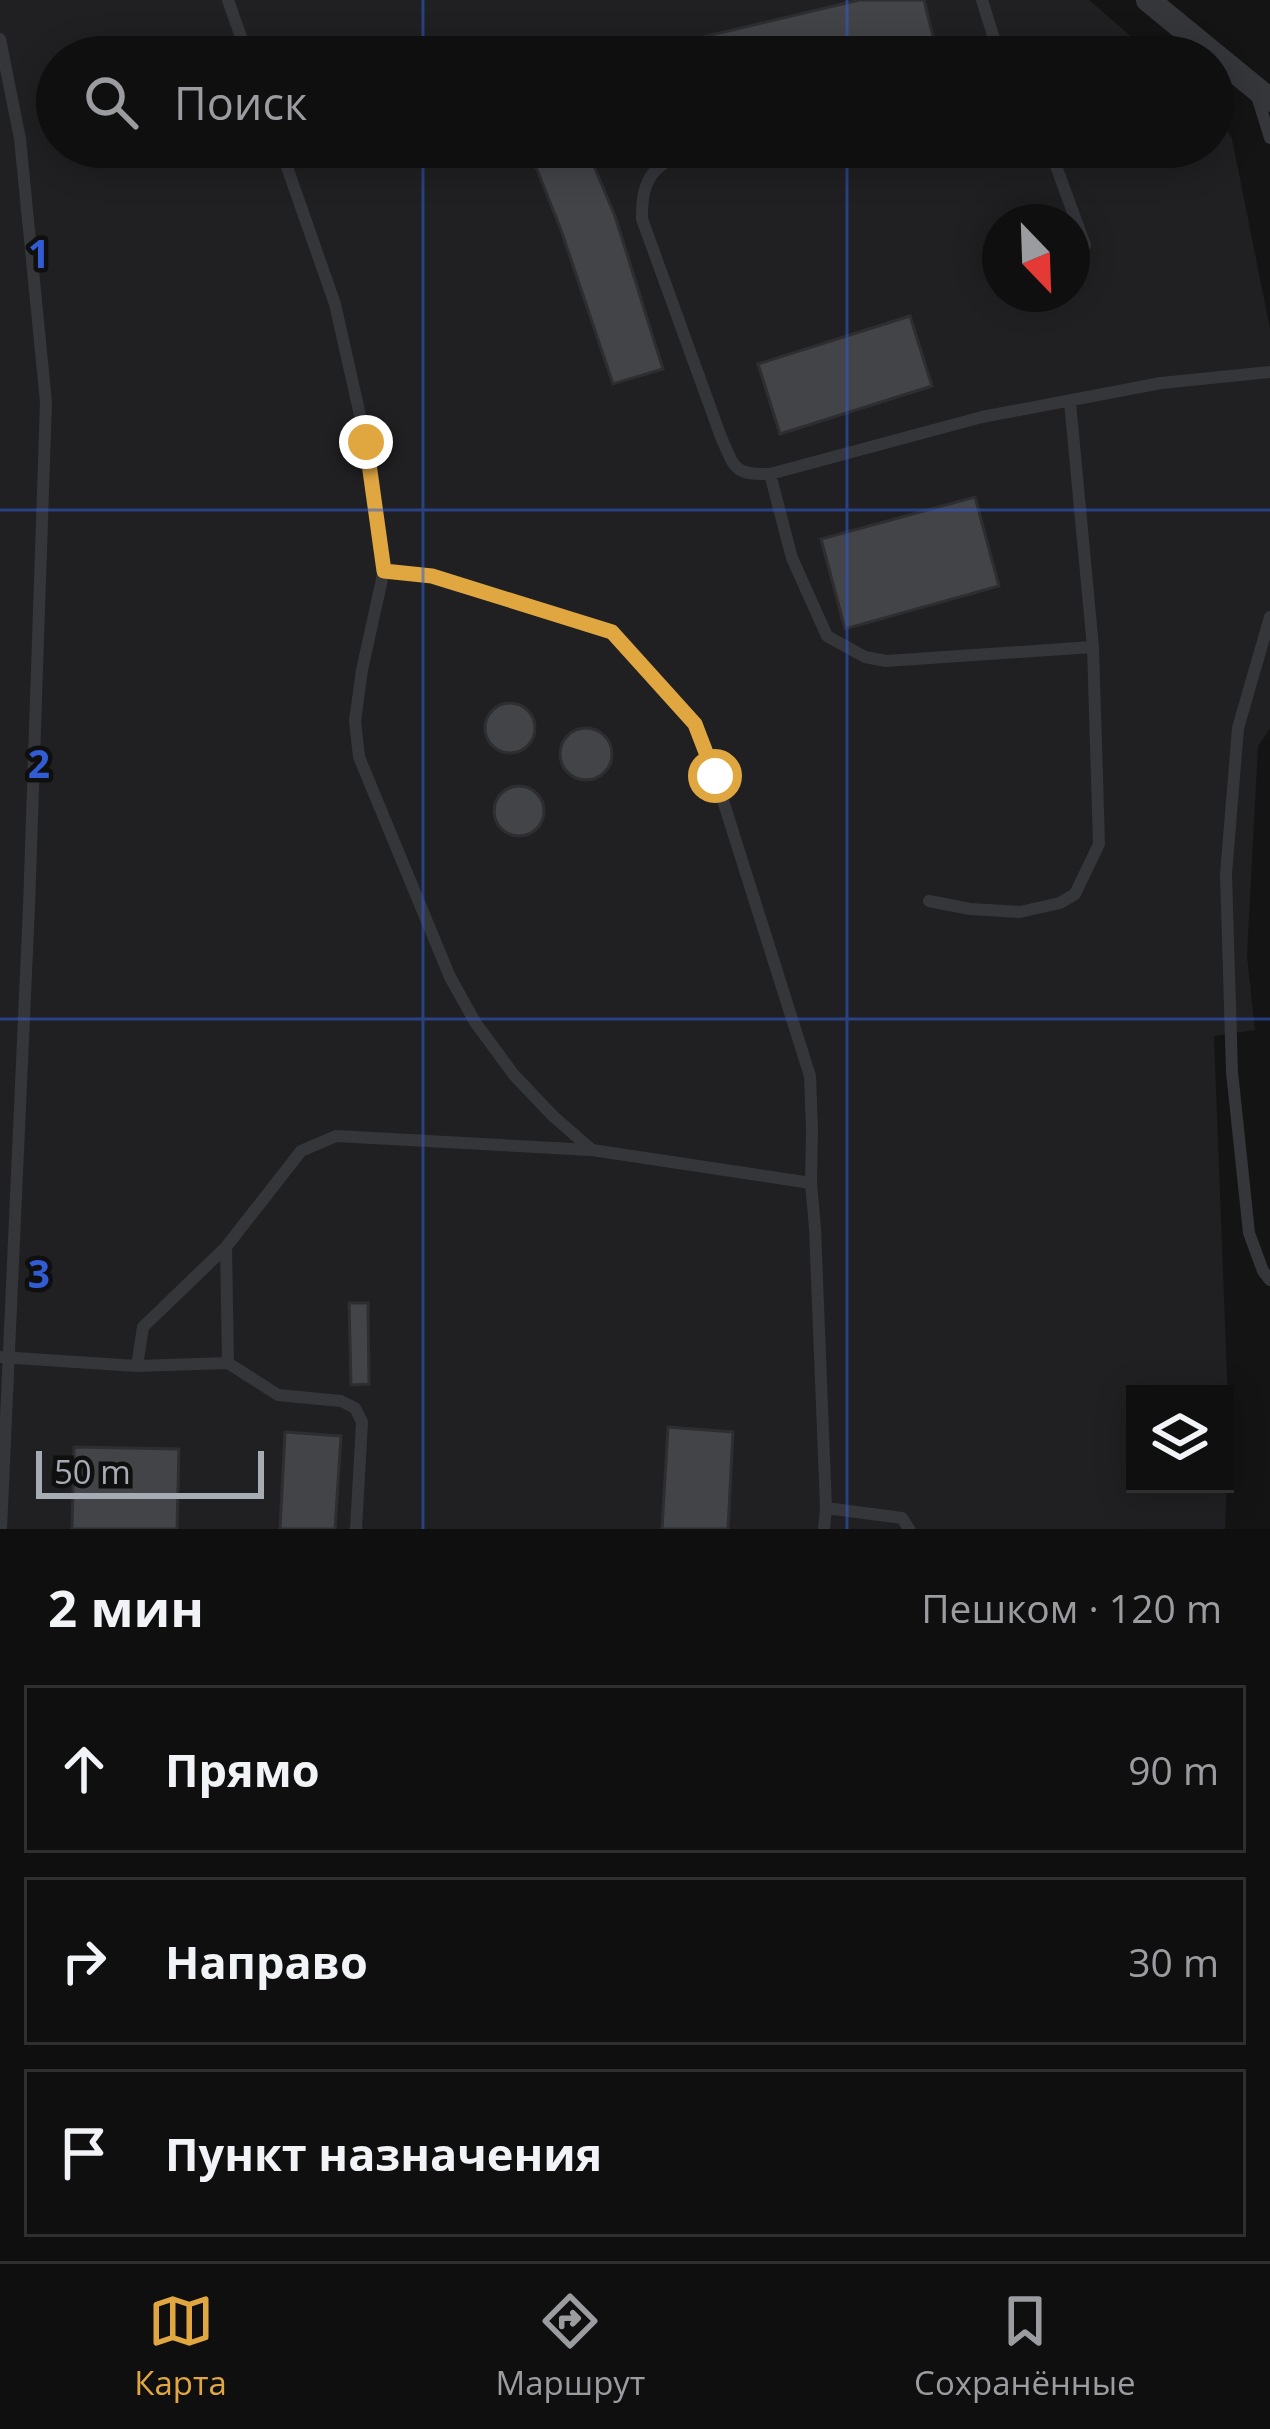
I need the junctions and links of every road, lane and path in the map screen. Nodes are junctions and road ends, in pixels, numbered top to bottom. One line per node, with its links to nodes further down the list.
1 (228, 0): 4 (lane)
2 (982, 0): 5 (lane)
3 (1161, 5): 6 (street)
4 (241, 36)
5 (994, 36)
6 (1196, 36)
7 (0, 39): 26 (lane)
8 (1234, 69): 9 (street)
9 (1262, 94): 10 (lane)
10 (1270, 138)
11 (287, 168): 18 (lane)
12 (658, 168): 17 (lane)
13 (1057, 168): 14 (lane)
14 (1070, 204)
15 (1270, 372): 16 (lane)
16 (1070, 402): 17 (lane); 20 (lane)
17 (770, 474): 20 (lane)
18 (384, 571): 22 (lane); 23 (lane)
19 (1270, 617): 25 (lane)
20 (1093, 647): 21 (lane)
21 (929, 901)
22 (592, 1150): 23 (lane); 24 (lane)
23 (811, 1183): 29 (lane)
24 (226, 1247): 27 (lane); 28 (lane)
25 (1270, 1280)
26 (5, 1356): 28 (lane); 30 (lane)
27 (228, 1364): 28 (lane); 31 (lane)
28 (137, 1366)
29 (826, 1508): 32 (lane); 33 (lane)
30 (1, 1529)
31 (356, 1529)
32 (824, 1529)
33 (909, 1529)

